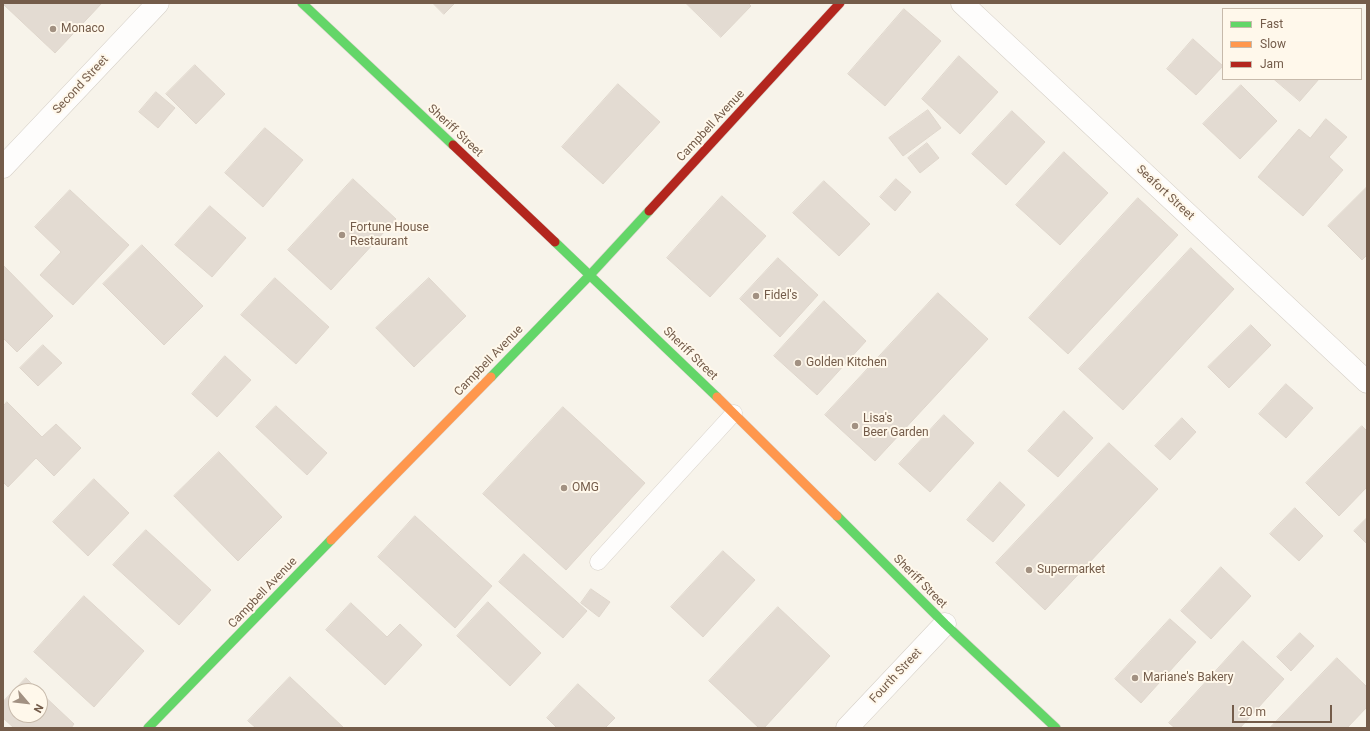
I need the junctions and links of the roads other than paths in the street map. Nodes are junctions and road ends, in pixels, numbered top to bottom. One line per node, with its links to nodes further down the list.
1 (158, 3): 5 (street, Second Street)
2 (302, 3): 6 (main road, Sheriff Street)
3 (840, 3): 6 (main road, Campbell Avenue)
4 (962, 3): 7 (street, Seafort Street)
5 (3, 167)
6 (590, 275): 8 (main road, Sheriff Street); 11 (main road, Campbell Avenue)
7 (1367, 382)
8 (734, 413): 9 (lane); 10 (main road, Sheriff Street)
9 (598, 562)
10 (945, 624): 12 (street, Fourth Street); 13 (main road, Sheriff Street)
11 (148, 728)
12 (847, 728)
13 (1056, 728)

